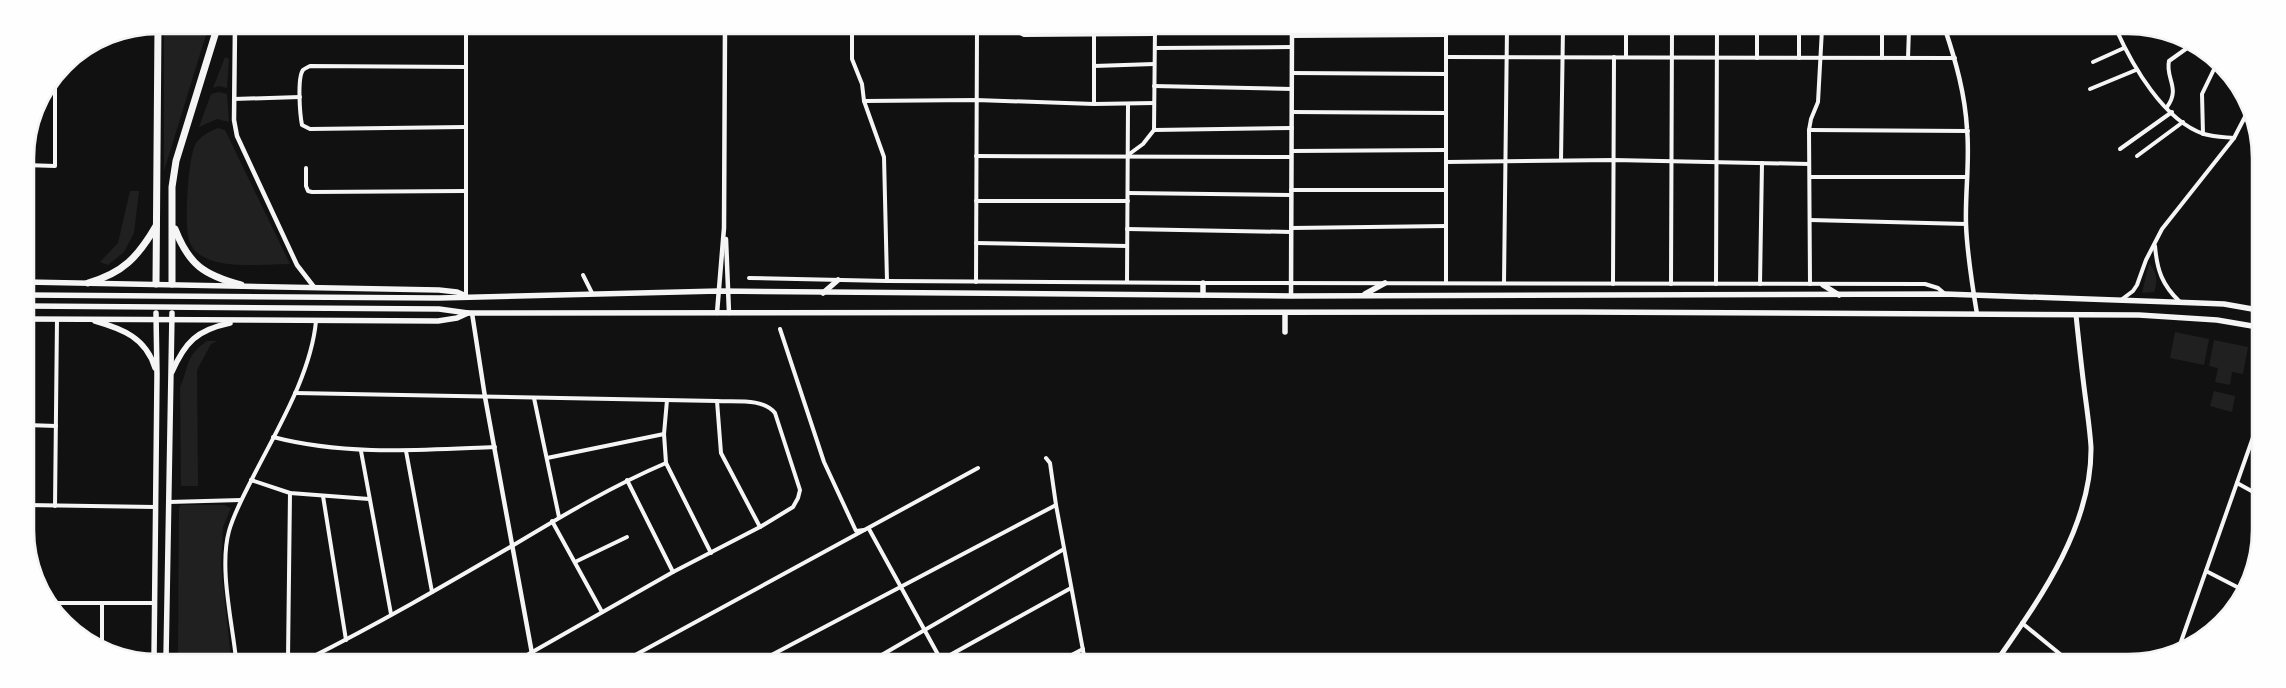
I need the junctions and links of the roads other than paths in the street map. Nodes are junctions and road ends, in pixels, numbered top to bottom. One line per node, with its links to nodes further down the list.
1 (158, 34): 99 (highway)
2 (215, 34): 100 (highway)
3 (235, 34): 55 (street)
4 (466, 34): 44 (street)
5 (725, 34): 104 (street)
6 (852, 34): 57 (street)
7 (976, 34): 56 (street)
8 (1022, 34): 9 (street)
9 (1094, 34): 10 (street); 45 (street)
10 (1155, 34): 26 (street)
11 (1507, 34): 30 (street)
12 (1563, 34): 31 (street)
13 (1626, 34): 33 (street)
14 (1672, 34): 34 (street)
15 (1717, 34): 35 (street)
16 (1757, 34): 36 (street)
17 (1799, 34): 37 (street)
18 (1822, 34): 38 (street)
19 (1882, 34): 39 (street)
20 (1909, 34): 40 (street)
21 (1948, 34): 41 (street)
22 (2118, 34): 27 (street)
23 (1446, 35): 24 (street); 29 (street)
24 (1292, 36): 25 (street)
25 (1292, 47): 26 (street); 48 (street)
26 (1154, 48): 43 (street)
27 (2124, 48): 42 (street); 47 (street)
28 (2187, 48): 61 (street)
29 (1446, 57): 30 (street); 49 (street)
30 (1506, 57): 31 (street); 80 (street)
31 (1563, 57): 32 (street); 81 (street)
32 (1614, 57): 33 (street); 82 (street)
33 (1626, 57): 34 (street)
34 (1672, 58): 35 (street); 83 (street)
35 (1717, 58): 36 (street); 85 (street)
36 (1757, 58): 37 (street)
37 (1799, 58): 38 (street)
38 (1820, 58): 39 (street); 70 (street)
39 (1882, 58): 40 (street)
40 (1908, 58): 41 (street)
41 (1955, 58): 71 (street)
42 (2093, 62)
43 (1154, 64): 45 (street); 50 (street)
44 (466, 66): 54 (street); 67 (street)
45 (1094, 66): 59 (street)
46 (2214, 69): 72 (street)
47 (2136, 70): 53 (street); 61 (street)
48 (1292, 73): 49 (street); 51 (street)
49 (1446, 74): 64 (street)
50 (1154, 86): 51 (street); 58 (street)
51 (1292, 88): 62 (street)
52 (55, 89): 88 (street)
53 (2090, 89)
54 (300, 97): 55 (street); 67 (street)
55 (234, 99): 129 (street)
56 (976, 100): 57 (street); 59 (street); 78 (street)
57 (864, 101): 112 (street)
58 (1154, 103): 60 (street); 69 (street)
59 (1094, 104): 60 (street)
60 (1128, 104): 77 (street)
61 (2167, 107): 63 (street)
62 (1292, 112): 64 (street); 68 (street)
63 (2172, 112): 66 (street); 74 (street)
64 (1446, 113): 75 (street)
65 (2245, 116): 73 (street)
66 (2184, 122): 72 (street); 79 (street)
67 (465, 127): 93 (street)
68 (1292, 128): 69 (street); 76 (street)
69 (1154, 130): 77 (street)
70 (1809, 130): 71 (street); 87 (street)
71 (1968, 131): 91 (street)
72 (2203, 134): 73 (street)
73 (2234, 138): 108 (street)
74 (2120, 149)
75 (1446, 150): 76 (street); 84 (street)
76 (1292, 154): 77 (street); 94 (street)
77 (1128, 155): 78 (street); 95 (street)
78 (976, 156): 96 (street)
79 (2137, 156)
80 (1505, 160): 81 (street); 84 (street); 121 (street)
81 (1561, 160): 82 (street)
82 (1614, 160): 83 (street); 122 (street)
83 (1671, 161): 85 (street); 123 (street)
84 (1446, 162): 92 (street)
85 (1717, 162): 86 (street); 124 (street)
86 (1762, 163): 87 (street); 125 (street)
87 (1810, 164): 90 (street)
88 (34, 165)
89 (306, 168): 93 (street)
90 (1810, 177): 91 (street); 98 (street)
91 (1967, 177): 101 (street)
92 (1446, 190): 94 (street); 102 (street)
93 (465, 191): 141 (street)
94 (1291, 192): 95 (street); 105 (street)
95 (1128, 194): 97 (street)
96 (976, 201): 97 (street); 106 (street)
97 (1128, 201): 103 (street)
98 (1810, 220): 101 (street); 126 (street)
99 (157, 223): 116 (highway); 130 (highway)
100 (173, 224): 128 (highway); 131 (highway)
101 (1966, 224): 144 (street)
102 (1446, 226): 105 (street); 120 (street)
103 (1127, 229): 105 (street); 107 (street)
104 (724, 230): 133 (street); 134 (street)
105 (1291, 230): 118 (street)
106 (976, 243): 107 (street); 114 (street)
107 (1127, 246): 115 (street)
108 (2154, 246): 145 (street); 146 (street)
109 (583, 275): 135 (street)
110 (749, 278): 111 (street)
111 (838, 280): 112 (street); 136 (main road)
112 (887, 281): 114 (street)
113 (34, 282): 116 (main road)
114 (976, 282): 115 (street)
115 (1127, 282): 117 (street)
116 (91, 283): 130 (main road); 132 (main road)
117 (1203, 283): 118 (street); 139 (main road)
118 (1291, 283): 119 (street); 142 (street)
119 (1385, 283): 120 (street); 143 (main road)
120 (1446, 283): 121 (street)
121 (1504, 283): 122 (street)
122 (1613, 284): 123 (street)
123 (1671, 284): 124 (street)
124 (1716, 284): 125 (street)
125 (1760, 284): 126 (street)
126 (1810, 284): 127 (street)
127 (1823, 284): 137 (street); 140 (main road)
128 (241, 285): 129 (main road); 131 (main road)
129 (314, 286): 141 (main road)
130 (156, 287): 131 (main road)
131 (172, 287)
132 (105, 290)
133 (719, 291): 134 (main road); 135 (main road); 153 (street)
134 (729, 292): 136 (main road); 151 (street)
135 (592, 293): 141 (main road)
136 (823, 293): 139 (main road)
137 (1945, 294): 140 (main road); 144 (main road)
138 (34, 295): 141 (main road)
139 (1203, 295): 142 (main road)
140 (1839, 295): 143 (main road)
141 (466, 296)
142 (1291, 296): 143 (main road)
143 (1362, 296)
144 (1974, 296): 145 (main road); 154 (street)
145 (2121, 300): 146 (main road)
146 (2180, 302): 148 (main road)
147 (34, 306): 150 (main road)
148 (2252, 309)
149 (105, 312): 160 (main road)
150 (470, 313): 153 (main road); 162 (main road); 169 (street)
151 (729, 313): 152 (main road); 153 (main road)
152 (1284, 313): 154 (main road); 165 (main road)
153 (717, 314)
154 (1977, 314): 155 (main road)
155 (2076, 315): 163 (main road); 218 (main road)
156 (156, 316): 157 (main road); 160 (main road); 166 (main road)
157 (172, 316): 161 (main road); 167 (main road)
158 (34, 319): 159 (main road)
159 (57, 319): 160 (main road); 174 (street)
160 (90, 319): 166 (main road)
161 (240, 321): 162 (main road); 167 (main road)
162 (316, 321): 168 (street)
163 (2252, 325)
164 (780, 329): 201 (street)
165 (1285, 332)
166 (157, 374): 197 (main road)
167 (171, 374): 193 (main road)
168 (295, 393): 169 (street); 176 (street)
169 (485, 396): 170 (street); 178 (street)
170 (534, 398): 171 (street); 181 (street)
171 (667, 400): 172 (street); 175 (street)
172 (717, 401): 200 (street); 200 (street)
173 (34, 425): 174 (street)
174 (56, 426): 196 (street)
175 (664, 434): 181 (street); 183 (street)
176 (273, 437): 179 (street); 185 (street)
177 (2252, 440): 187 (street)
178 (495, 447): 180 (street); 203 (street)
179 (361, 450): 180 (street); 191 (street)
180 (406, 451): 212 (street)
181 (547, 458): 198 (street)
182 (1046, 458): 195 (street)
183 (666, 463): 186 (street); 205 (street)
184 (978, 468): 201 (street)
185 (252, 480): 189 (street); 192 (street)
186 (627, 480): 198 (street); 208 (street)
187 (2237, 483): 188 (street); 207 (street)
188 (2252, 491)
189 (290, 493): 190 (street); 228 (street)
190 (323, 496): 191 (street); 220 (street)
191 (369, 499): 217 (street)
192 (242, 500): 193 (street); 227 (street)
193 (168, 502): 226 (main road)
194 (34, 505): 196 (street)
195 (1056, 505): 204 (street); 210 (street)
196 (55, 506): 197 (street)
197 (154, 507): 215 (main road)
198 (559, 517): 199 (street)
199 (552, 521): 203 (street); 206 (street)
200 (760, 527): 205 (street)
201 (869, 529): 210 (street); 231 (street)
202 (627, 537): 206 (street)
203 (512, 546): 212 (street); 224 (street)
204 (1064, 549): 211 (street); 219 (street)
205 (711, 553): 208 (street)
206 (575, 562): 216 (street)
207 (2206, 571): 209 (street); 222 (street)
208 (673, 572): 216 (street)
209 (2238, 587)
210 (900, 588): 219 (street); 232 (street)
211 (1071, 588): 223 (street); 235 (street)
212 (432, 592): 217 (street)
213 (57, 603): 214 (street)
214 (102, 603): 215 (street); 221 (street)
215 (154, 603): 225 (main road)
216 (602, 612): 224 (street)
217 (391, 614): 220 (street)
218 (2022, 623): 238 (main road); 239 (street)
219 (924, 630): 233 (street); 234 (street)
220 (346, 640): 229 (street)
221 (102, 641)
222 (2181, 642)
223 (1082, 649): 236 (street); 237 (street)
224 (532, 652): 230 (street)
225 (154, 654)
226 (166, 654)
227 (235, 654)
228 (288, 654)
229 (318, 654)
230 (529, 654)
231 (637, 654)
232 (774, 654)
233 (883, 654)
234 (938, 654)
235 (952, 654)
236 (1073, 654)
237 (1083, 654)
238 (2001, 654)
239 (2060, 654)

